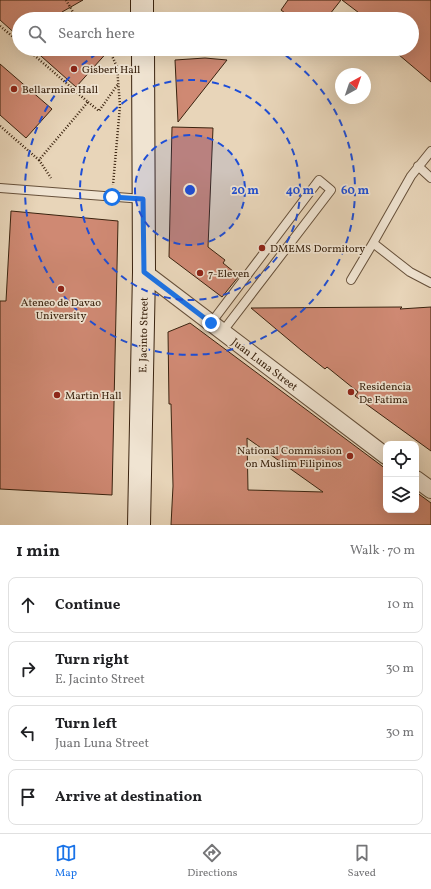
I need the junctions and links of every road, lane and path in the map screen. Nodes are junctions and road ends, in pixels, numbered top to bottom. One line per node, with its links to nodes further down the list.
1 (66, 0): 3 (path)
2 (142, 0): 4 (street)
3 (73, 12)
4 (142, 12)
5 (0, 26): 6 (path)
6 (12, 36)
7 (35, 56): 11 (path)
8 (112, 56): 10 (path)
9 (143, 56): 18 (street, E. Jacinto Street)
10 (118, 84): 11 (path); 17 (path)
11 (88, 102): 12 (path)
12 (0, 126)
13 (431, 151): 14 (lane)
14 (418, 166): 15 (lane); 19 (lane)
15 (431, 178)
16 (0, 188): 17 (lane)
17 (112, 197): 18 (lane)
18 (143, 199): 20 (street, E. Jacinto Street)
19 (373, 244): 21 (lane); 22 (lane)
20 (144, 272): 23 (street, Juan Luna Street); 27 (street, E. Jacinto Street)
21 (351, 280)
22 (431, 283)
23 (217, 327): 23 (lane); 24 (street, Juan Luna Street)
24 (383, 454)
25 (419, 481): 26 (street)
26 (431, 490)
27 (139, 525)

